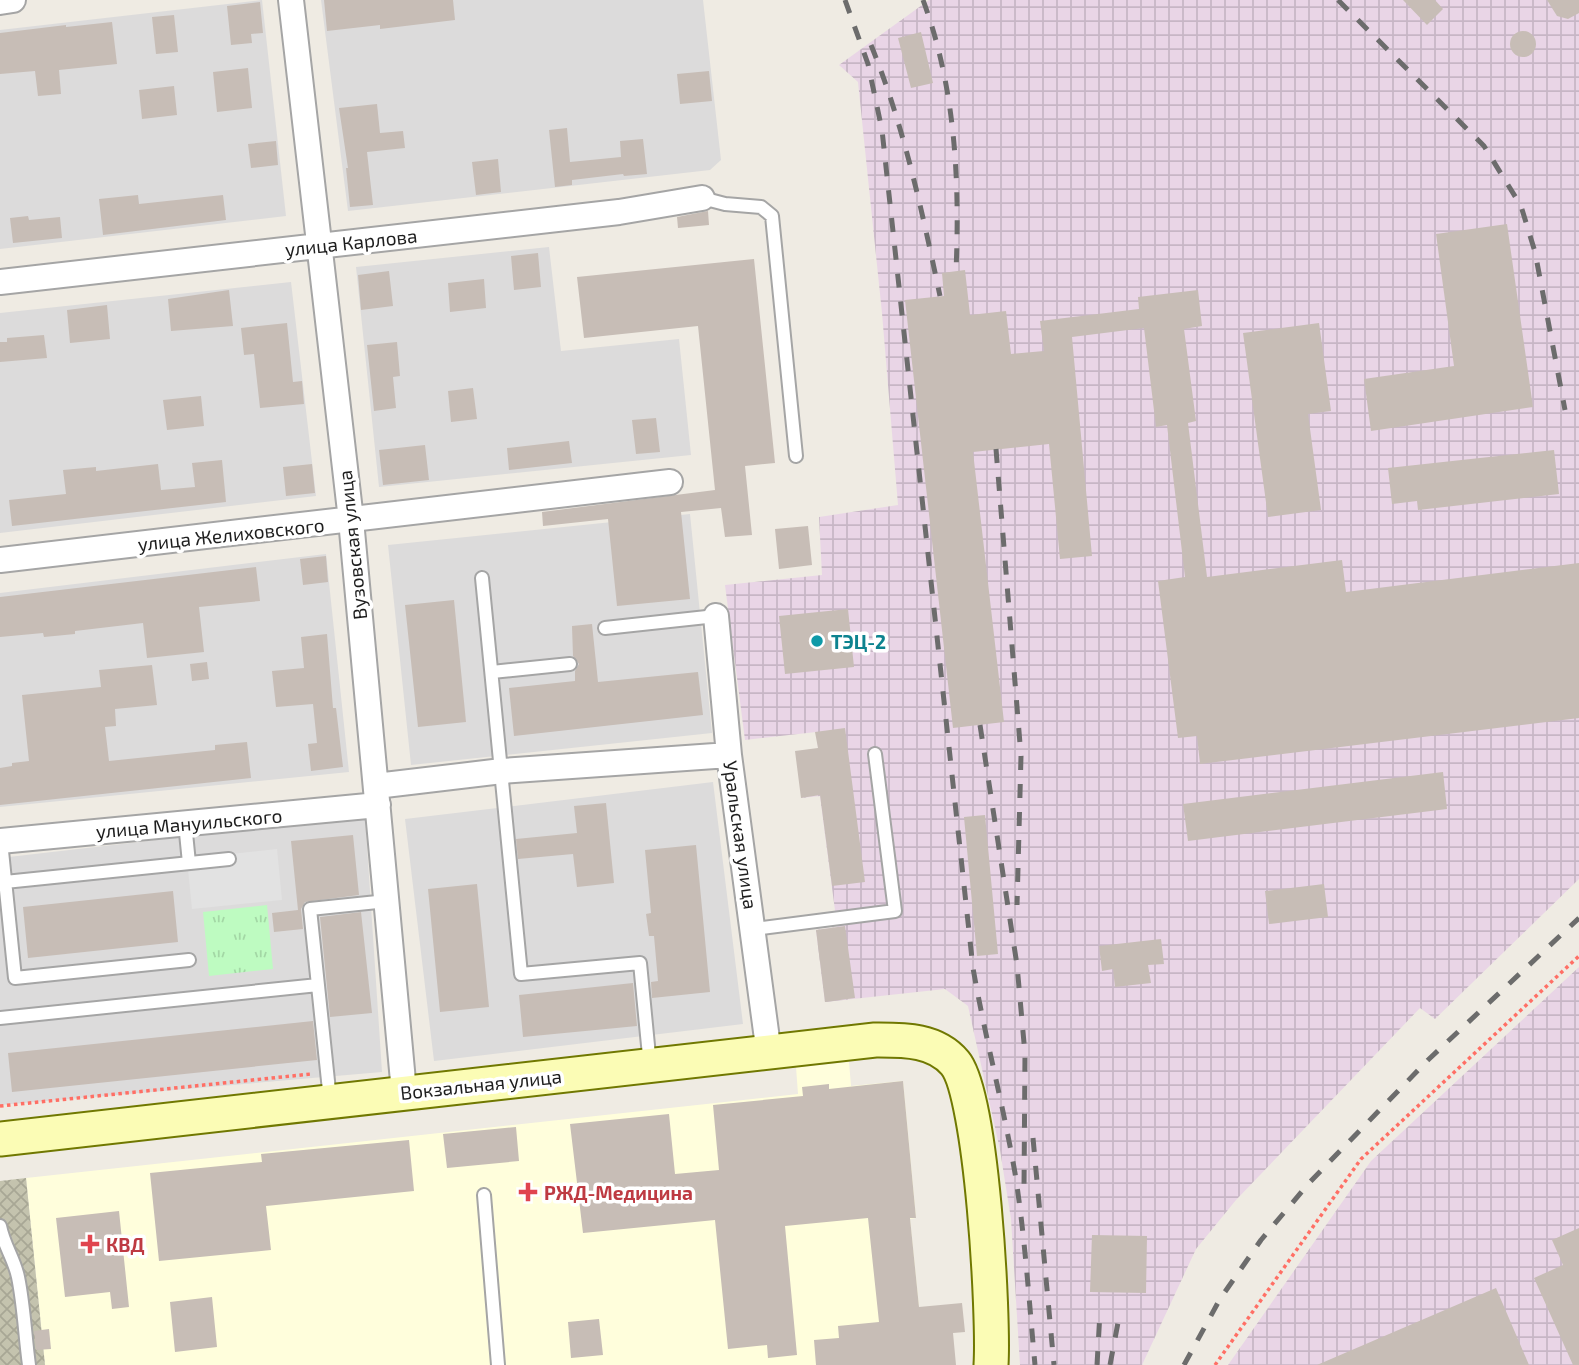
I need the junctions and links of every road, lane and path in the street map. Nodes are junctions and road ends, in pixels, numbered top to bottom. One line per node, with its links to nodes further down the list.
1 (13, 0): 3 (street)
2 (291, 0): 5 (street, Вузовская улица)
3 (0, 2)
4 (702, 198): 5 (street, улица Карлова); 7 (lane)
5 (318, 246): 6 (street, улица Карлова); 9 (street, Вузовская улица)
6 (0, 282)
7 (796, 456)
8 (670, 482): 9 (street, улица Желиховского)
9 (351, 520): 10 (street, улица Желиховского); 19 (street, Вузовская улица)
10 (0, 559)
11 (482, 578): 15 (lane)
12 (716, 616): 13 (lane); 17 (street, Уральская улица)
13 (605, 628)
14 (570, 664): 15 (lane)
15 (492, 672): 18 (lane)
16 (875, 754): 26 (lane)
17 (729, 755): 18 (street, улица Мануильского); 26 (street, Уральская улица)
18 (502, 771): 19 (street, улица Мануильского); 32 (lane)
19 (377, 795): 20 (street, улица Мануильского); 25 (street, Вузовская улица)
20 (185, 823): 21 (street, улица Мануильского); 23 (lane)
21 (0, 841): 24 (lane)
22 (229, 859): 23 (lane)
23 (189, 863): 24 (lane)
24 (5, 882): 28 (lane)
25 (387, 901): 29 (lane); 34 (street, Вузовская улица)
26 (754, 929): 31 (street, Уральская улица)
27 (1579, 956): 42 (path)
28 (189, 960)
29 (318, 985): 30 (lane); 33 (lane)
30 (0, 1018)
31 (769, 1054): 32 (street, Вокзальная улица); 41 (street, Вокзальная улица)
32 (650, 1066): 34 (street, Вокзальная улица)
33 (328, 1086): 34 (street, Вокзальная улица); 35 (path); 36 (street, Вокзальная улица)
34 (404, 1092)
35 (0, 1106)
36 (0, 1139)
37 (484, 1195): 40 (lane)
38 (0, 1226): 39 (lane)
39 (29, 1365)
40 (498, 1365)
41 (991, 1365)
42 (1215, 1365)

